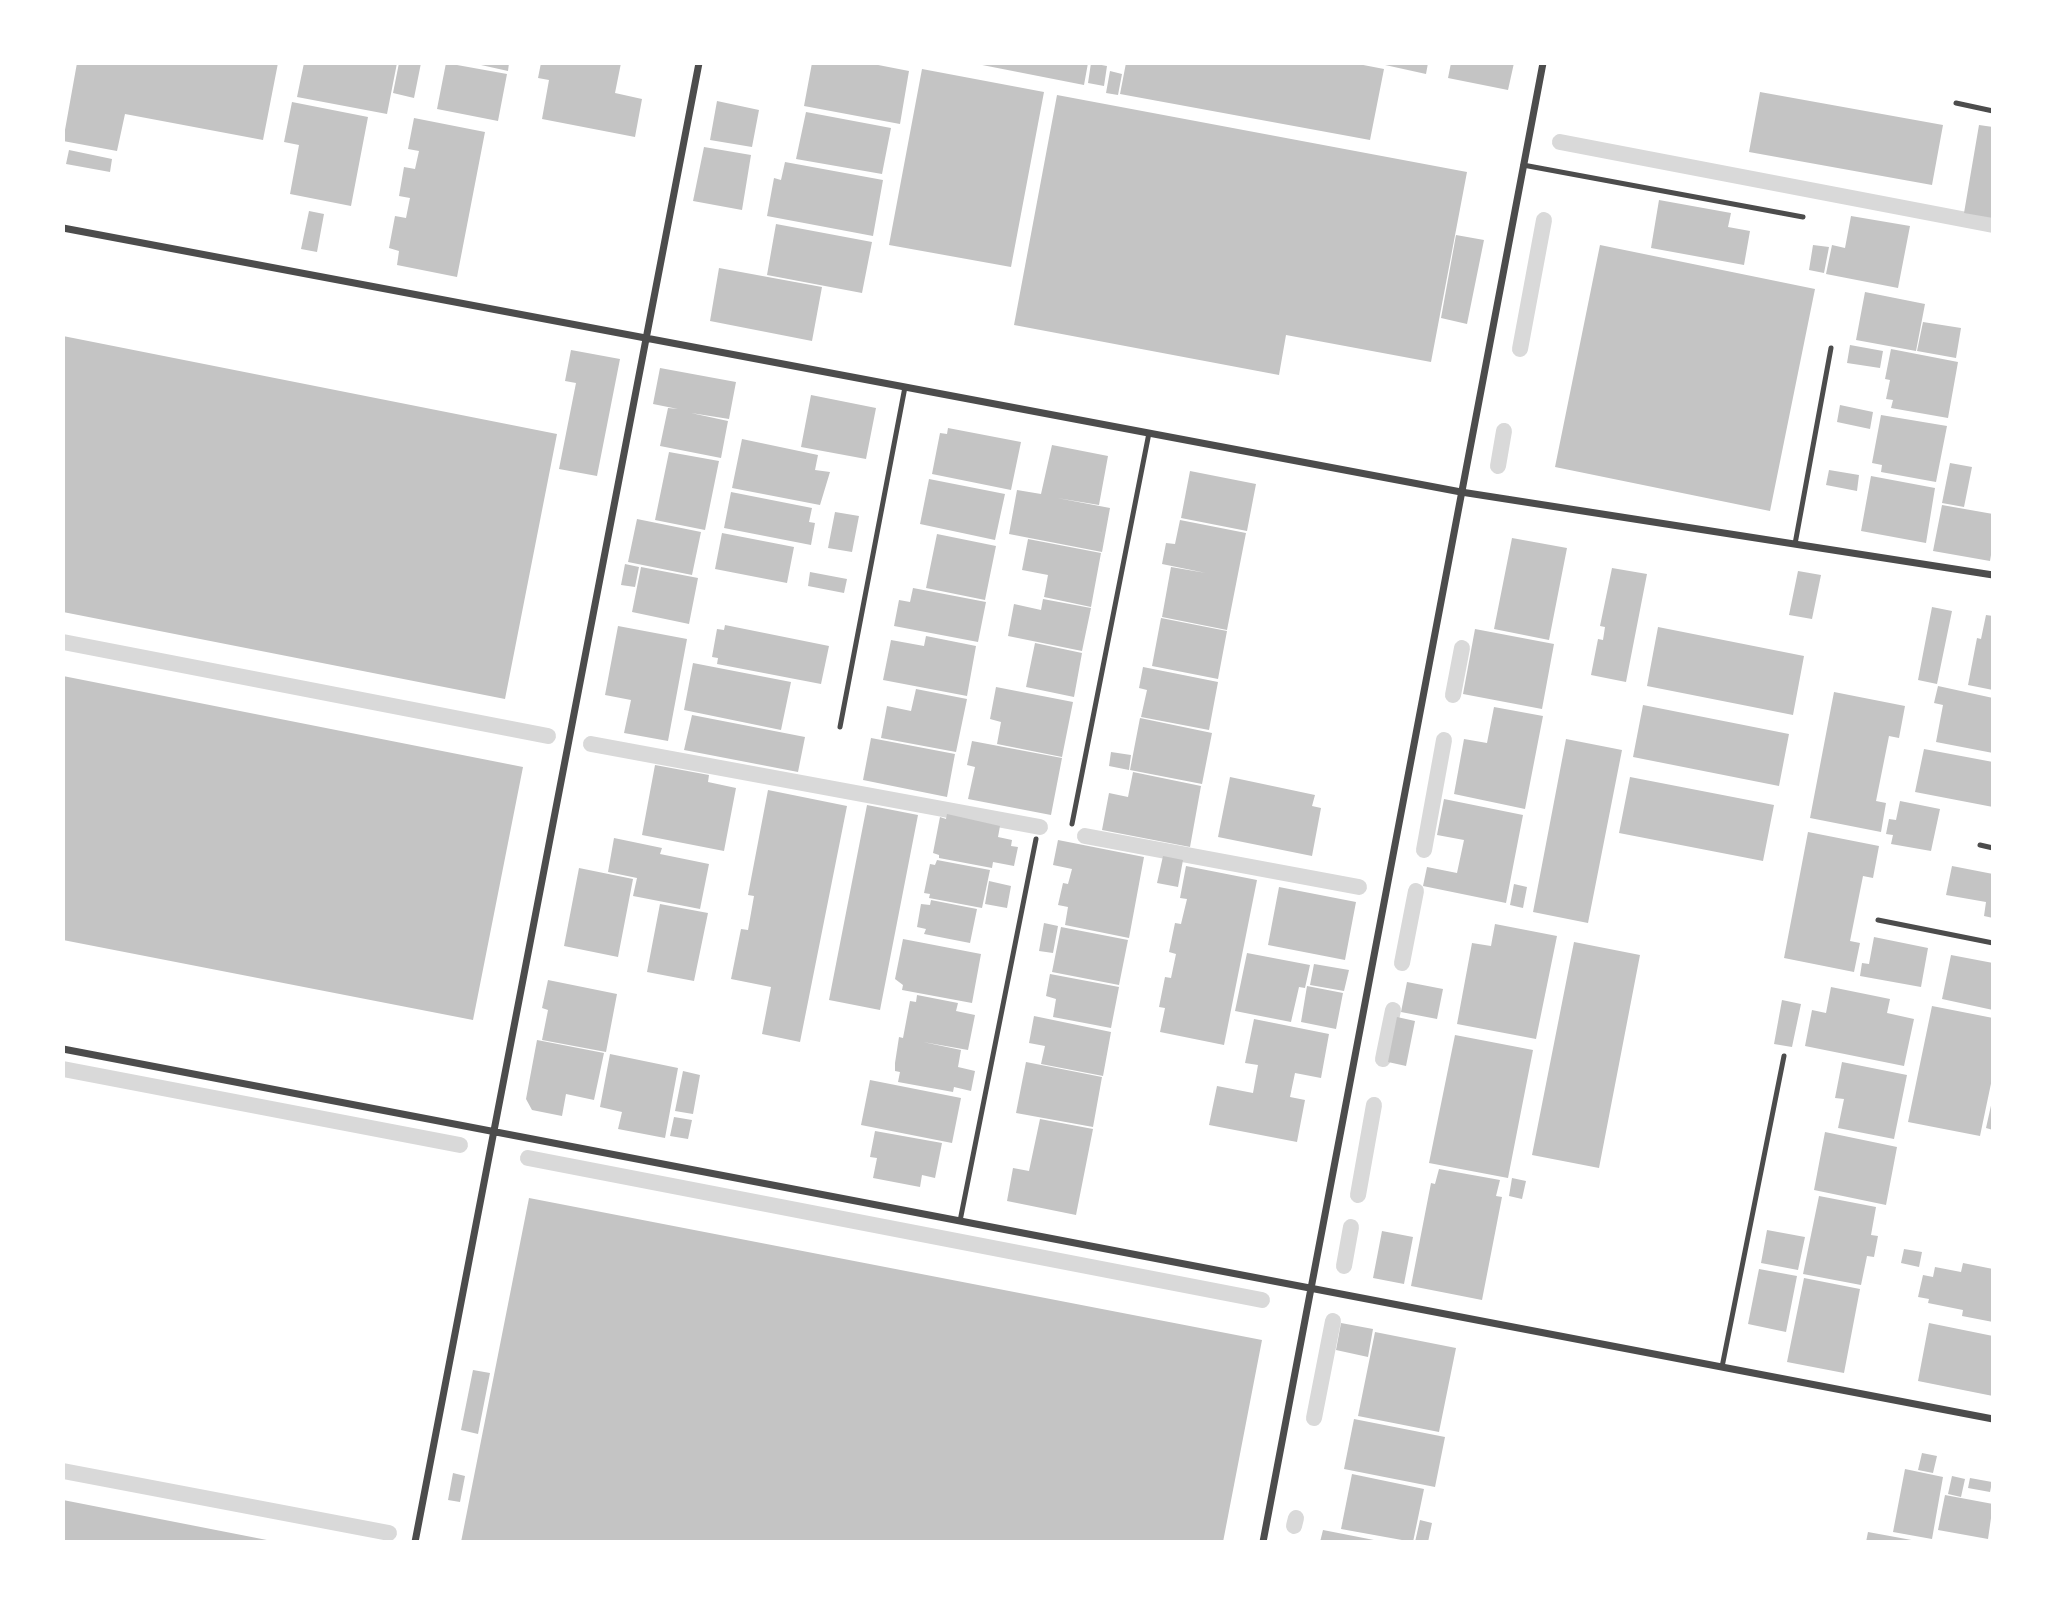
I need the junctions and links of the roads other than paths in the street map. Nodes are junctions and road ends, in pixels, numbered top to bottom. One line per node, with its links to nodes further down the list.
1 (699, 63): 8 (street)
2 (1543, 63): 5 (street)
3 (1956, 103): 4 (lane)
4 (1993, 111)
5 (1523, 165): 6 (lane); 12 (street)
6 (1803, 217)
7 (63, 228): 8 (street)
8 (646, 338): 10 (street); 24 (street)
9 (1831, 348): 13 (lane)
10 (905, 387): 11 (street); 15 (lane)
11 (1149, 433): 12 (street); 16 (lane)
12 (1461, 492): 13 (street); 26 (street)
13 (1795, 544): 14 (street)
14 (1993, 575)
15 (840, 727)
16 (1072, 824)
17 (1036, 839): 25 (lane)
18 (1980, 845): 19 (lane)
19 (1993, 848)
20 (1878, 920): 21 (lane)
21 (1993, 943)
22 (63, 1049): 24 (street)
23 (1784, 1056): 27 (lane)
24 (493, 1131): 25 (street); 29 (street)
25 (960, 1221): 26 (street)
26 (1311, 1288): 27 (street); 30 (street)
27 (1722, 1367): 28 (street)
28 (1993, 1419)
29 (415, 1542)
30 (1264, 1542)

